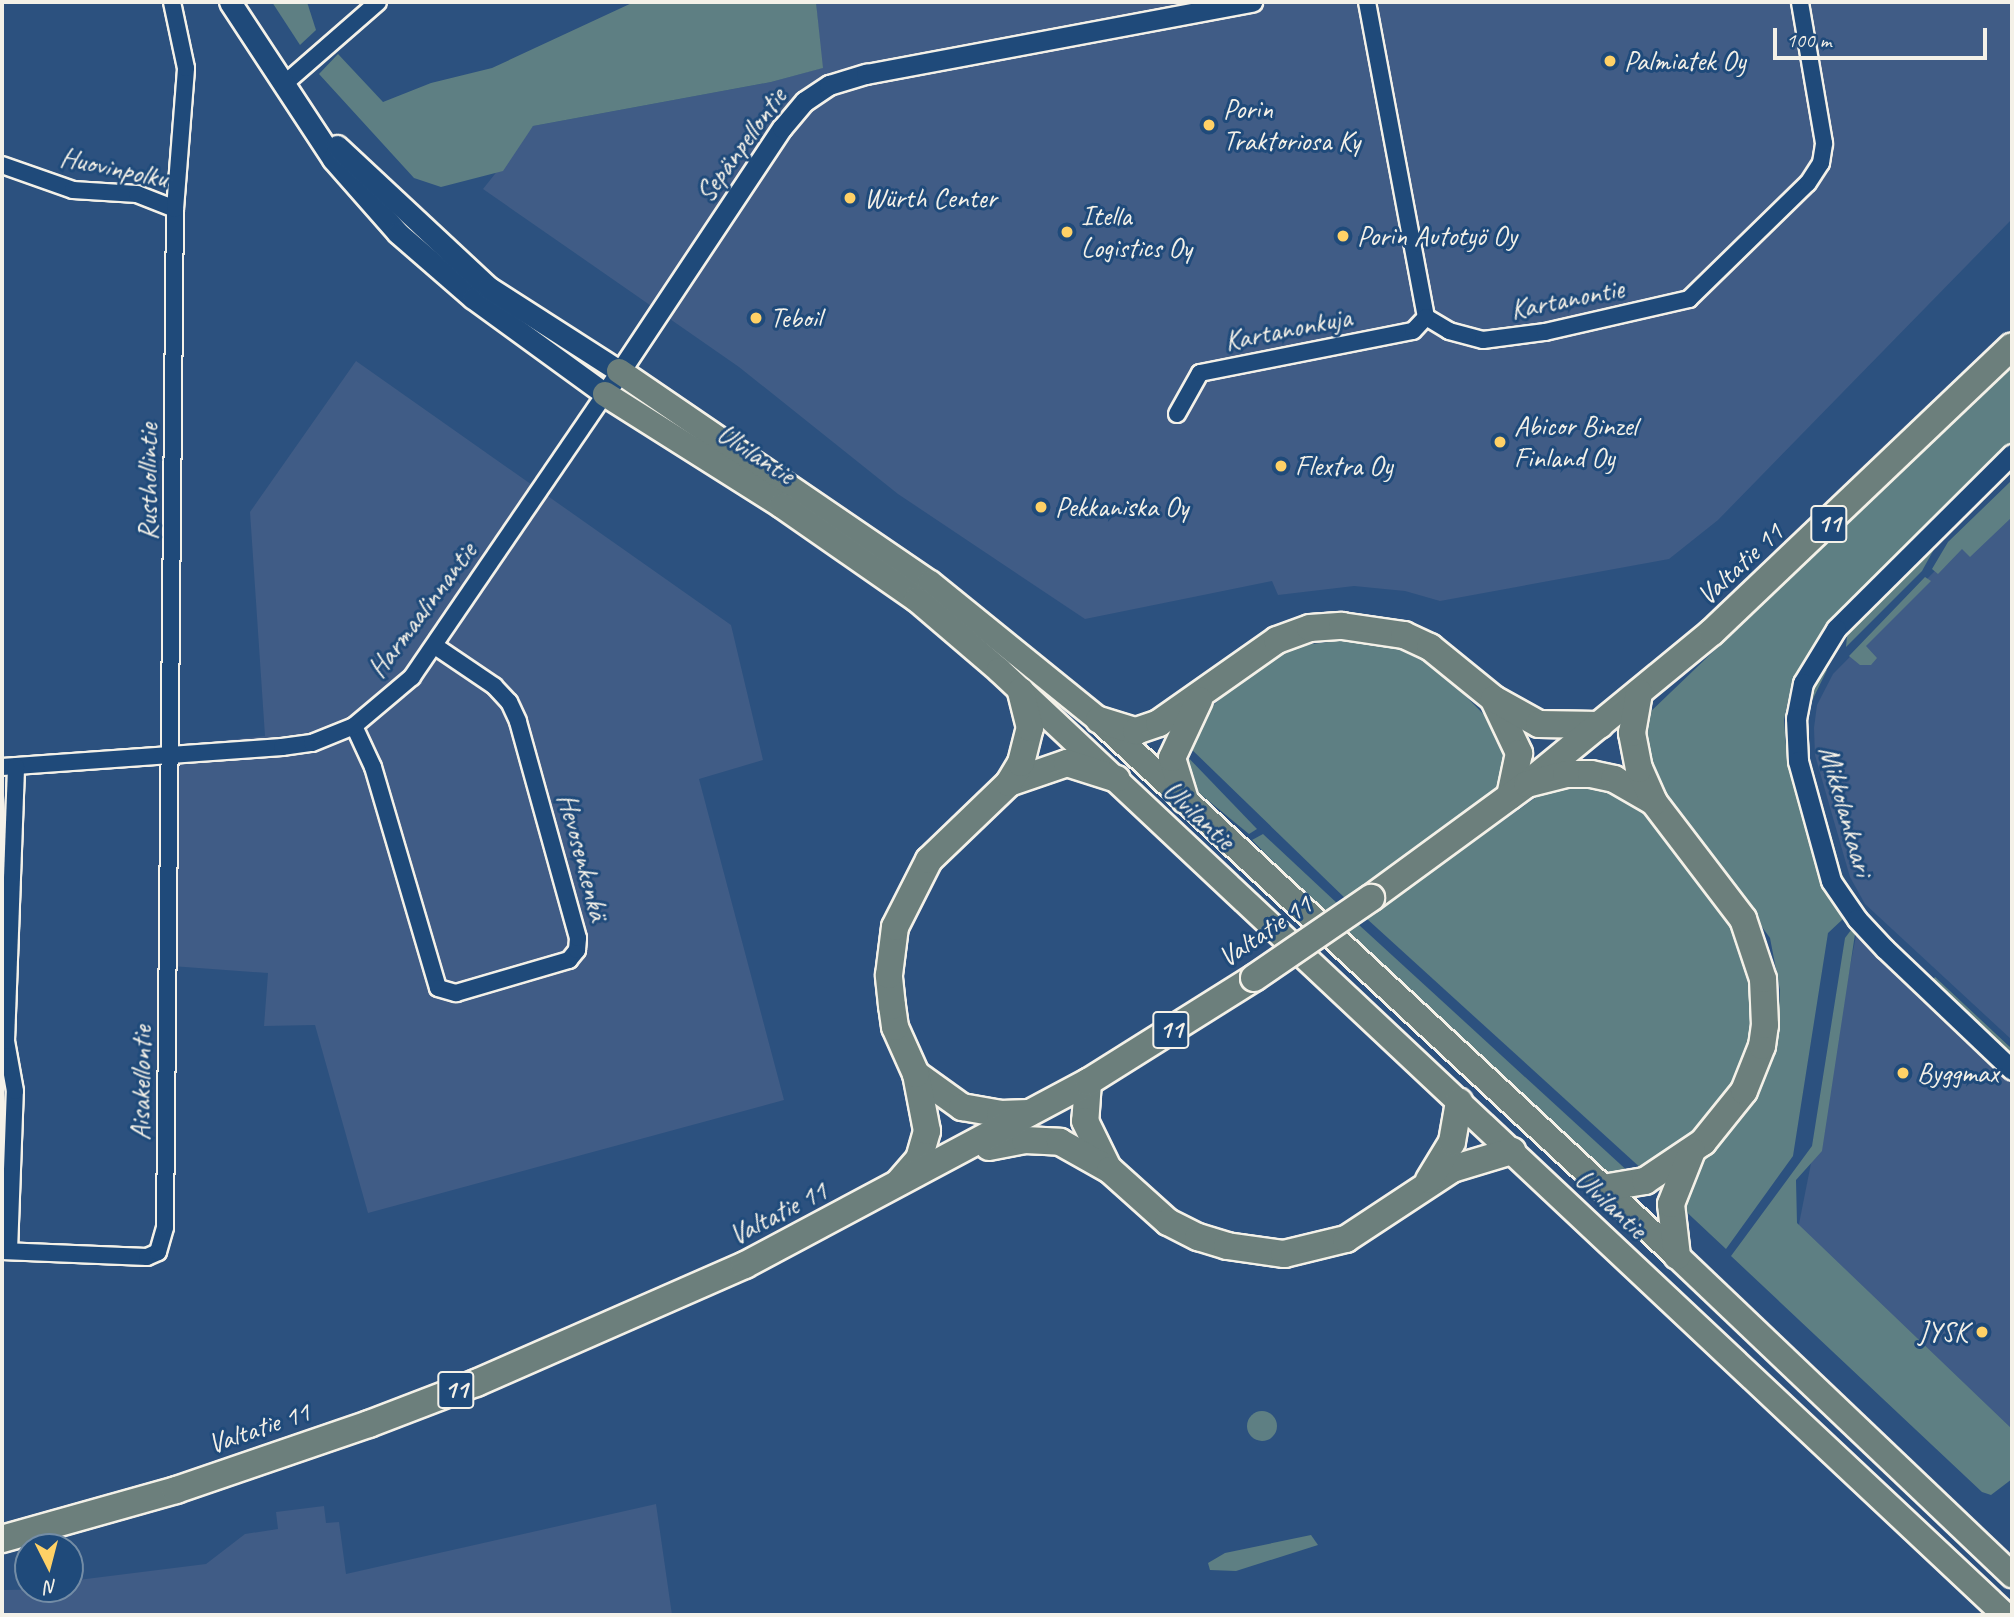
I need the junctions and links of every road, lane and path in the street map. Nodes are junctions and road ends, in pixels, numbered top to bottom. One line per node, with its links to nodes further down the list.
1 (172, 2): 10 (street, Rusthollintie)
2 (230, 2): 7 (main road, Ulvilantie)
3 (378, 2): 7 (street)
4 (1252, 2): 13 (street, Sepänpellontie)
5 (1367, 2): 11 (street)
6 (1800, 2): 11 (street, Kartanontie)
7 (283, 85): 8 (main road, Ulvilantie)
8 (307, 119): 13 (main road, Ulvilantie); 14 (main road, Ulvilantie)
9 (2, 165): 10 (street, Huovinpolku)
10 (175, 209): 25 (street, Rusthollintie)
11 (1426, 317): 15 (street, Kartanonkuja)
12 (2012, 346): 19 (highway, Valtatie 11 / 11)
13 (620, 371): 14 (street, Sepänpellontie); 22 (main road, Ulvilantie)
14 (605, 394): 17 (street, Harmaalinnantie); 18 (main road, Ulvilantie)
15 (1177, 414)
16 (2012, 454): 32 (street, Mikkolankaari)
17 (435, 646): 24 (street, Harmaalinnantie); 24 (street, Hevosenkenkä)
18 (1021, 691): 27 (main road, Ulvilantie); 28 (highway)
19 (1639, 693): 23 (highway, Valtatie 11 / 11); 31 (highway)
20 (1202, 695): 21 (highway); 22 (highway); 30 (highway)
21 (1494, 699): 23 (highway); 29 (highway)
22 (1099, 720): 30 (main road, Ulvilantie)
23 (1600, 724): 29 (highway, Valtatie 11 / 11)
24 (354, 726): 25 (street, Harmaalinnantie)
25 (171, 756): 26 (street, Harmaalinnantie); 44 (street, Aisakellontie)
26 (9, 767): 44 (street)
27 (1117, 779): 28 (highway); 35 (main road, Ulvilantie)
28 (1009, 782): 33 (highway)
29 (1519, 790): 31 (highway); 34 (highway, Valtatie 11 / 11, bridge)
30 (1185, 800): 42 (main road, Ulvilantie)
31 (1654, 802): 38 (highway)
32 (2012, 1070)
33 (916, 1074): 36 (highway); 43 (highway)
34 (1088, 1082): 36 (highway, Valtatie 11 / 11); 40 (highway)
35 (1459, 1102): 37 (main road, Ulvilantie); 41 (highway)
36 (1034, 1112): 39 (highway, Valtatie 11 / 11)
37 (1512, 1151): 41 (highway); 48 (main road, Ulvilantie)
38 (1692, 1152): 42 (highway); 45 (highway)
39 (960, 1154): 40 (highway); 43 (highway, Valtatie 11 / 11)
40 (1110, 1170): 41 (highway)
41 (1426, 1184)
42 (1602, 1188): 45 (main road, Ulvilantie)
43 (891, 1191): 46 (highway, Valtatie 11 / 11)
44 (5, 1251)
45 (1677, 1256): 47 (main road, Ulvilantie)
46 (2, 1539)
47 (2012, 1575)
48 (2005, 1615)

